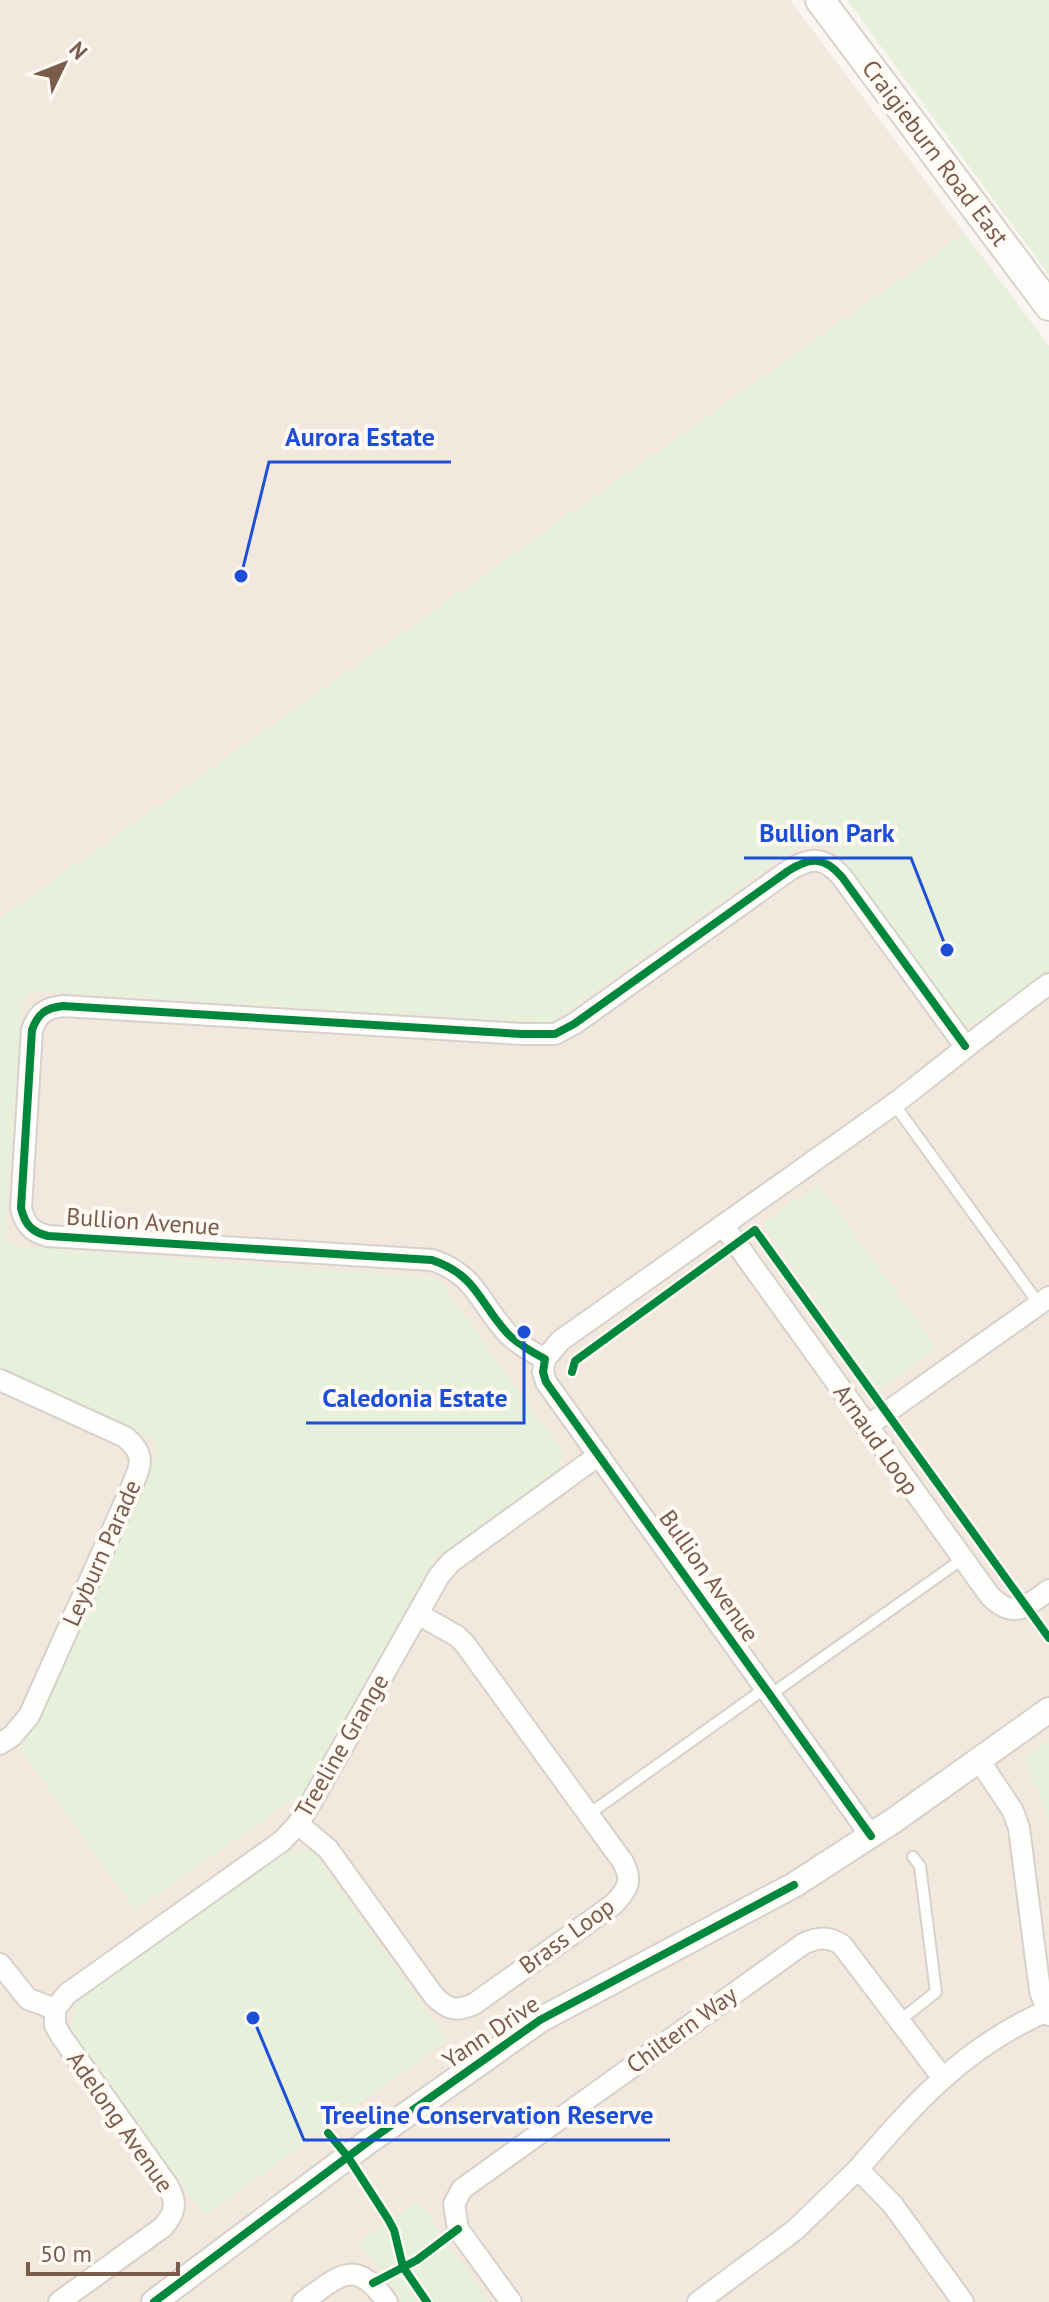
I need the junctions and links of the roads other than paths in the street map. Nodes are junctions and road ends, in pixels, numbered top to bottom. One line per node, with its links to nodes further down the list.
1 (820, 0): 2 (main road, Craigieburn Road East)
2 (1049, 306)
3 (1049, 984): 4 (street)
4 (965, 1046): 5 (street); 8 (street, Bullion Avenue)
5 (894, 1104): 6 (street); 7 (lane)
6 (723, 1225): 8 (street); 10 (street, Arnaud Loop)
7 (1044, 1301): 10 (street)
8 (545, 1359): 11 (street, Bullion Avenue)
9 (0, 1380): 17 (street, Leyburn Parade)
10 (866, 1427): 12 (street, Arnaud Loop)
11 (599, 1455): 14 (street, Treeline Grange); 15 (street, Bullion Avenue)
12 (961, 1560): 13 (street, Arnaud Loop); 15 (lane)
13 (1049, 1590)
14 (418, 1614): 19 (street, Brass Loop); 20 (street, Treeline Grange)
15 (766, 1692): 19 (lane); 21 (street, Bullion Avenue)
16 (1049, 1710): 18 (street, Yann Drive)
17 (0, 1744)
18 (979, 1760): 21 (street, Yann Drive); 25 (street)
19 (589, 1814): 20 (street, Brass Loop)
20 (298, 1824): 24 (street, Treeline Grange)
21 (871, 1836): 30 (street, Yann Drive)
22 (913, 1857): 26 (lane)
23 (0, 1964): 24 (street)
24 (55, 2009): 29 (street, Adelong Avenue)
25 (1048, 2013): 27 (street)
26 (899, 2021): 27 (street, Chiltern Way); 33 (street, Chiltern Way)
27 (942, 2077): 28 (street)
28 (858, 2169): 34 (street); 35 (street)
29 (59, 2302)
30 (154, 2302)
31 (303, 2302): 32 (street)
32 (387, 2302)
33 (511, 2302)
34 (698, 2302)
35 (963, 2302)

